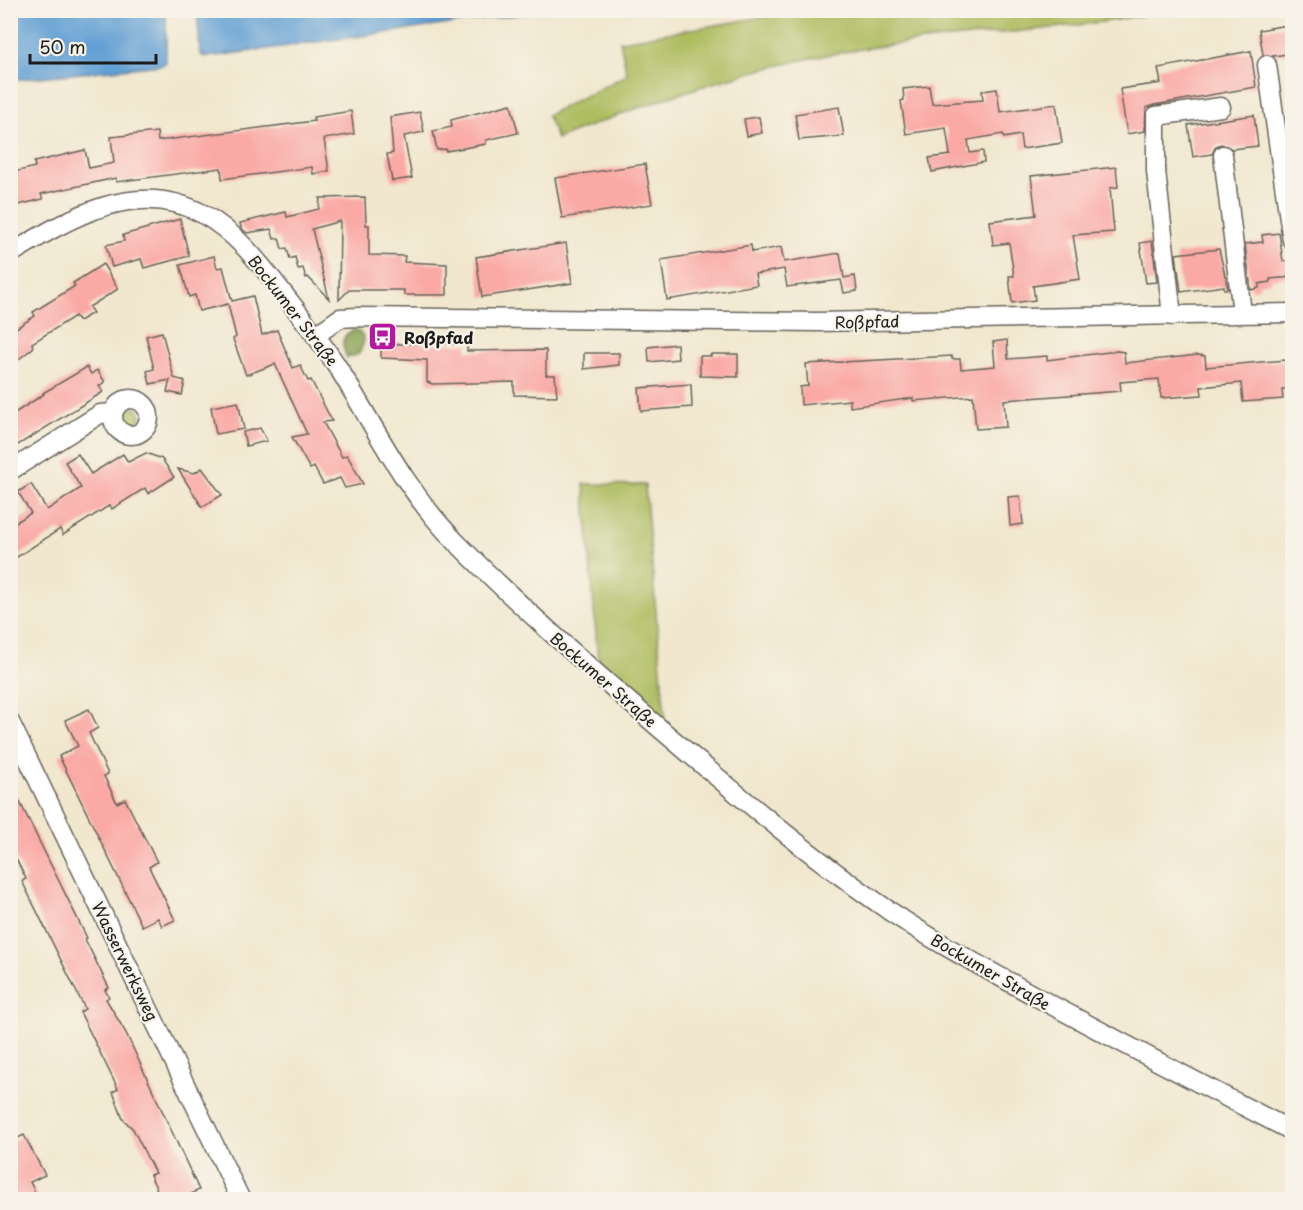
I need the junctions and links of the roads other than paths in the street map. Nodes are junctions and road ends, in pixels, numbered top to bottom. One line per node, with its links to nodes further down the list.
1 (1267, 65): 4 (street)
2 (1221, 107): 8 (street)
3 (1223, 155): 6 (street)
4 (1293, 240)
5 (10, 254): 9 (street, Bockumer Straße)
6 (1242, 313): 7 (street, Roßpfad); 8 (street, Roßpfad)
7 (1293, 313)
8 (1173, 316): 9 (street, Roßpfad)
9 (316, 335): 13 (street, Bockumer Straße)
10 (113, 413): 11 (street)
11 (10, 471)
12 (10, 722): 14 (street, Wasserwerksweg)
13 (1293, 1131)
14 (241, 1200)

